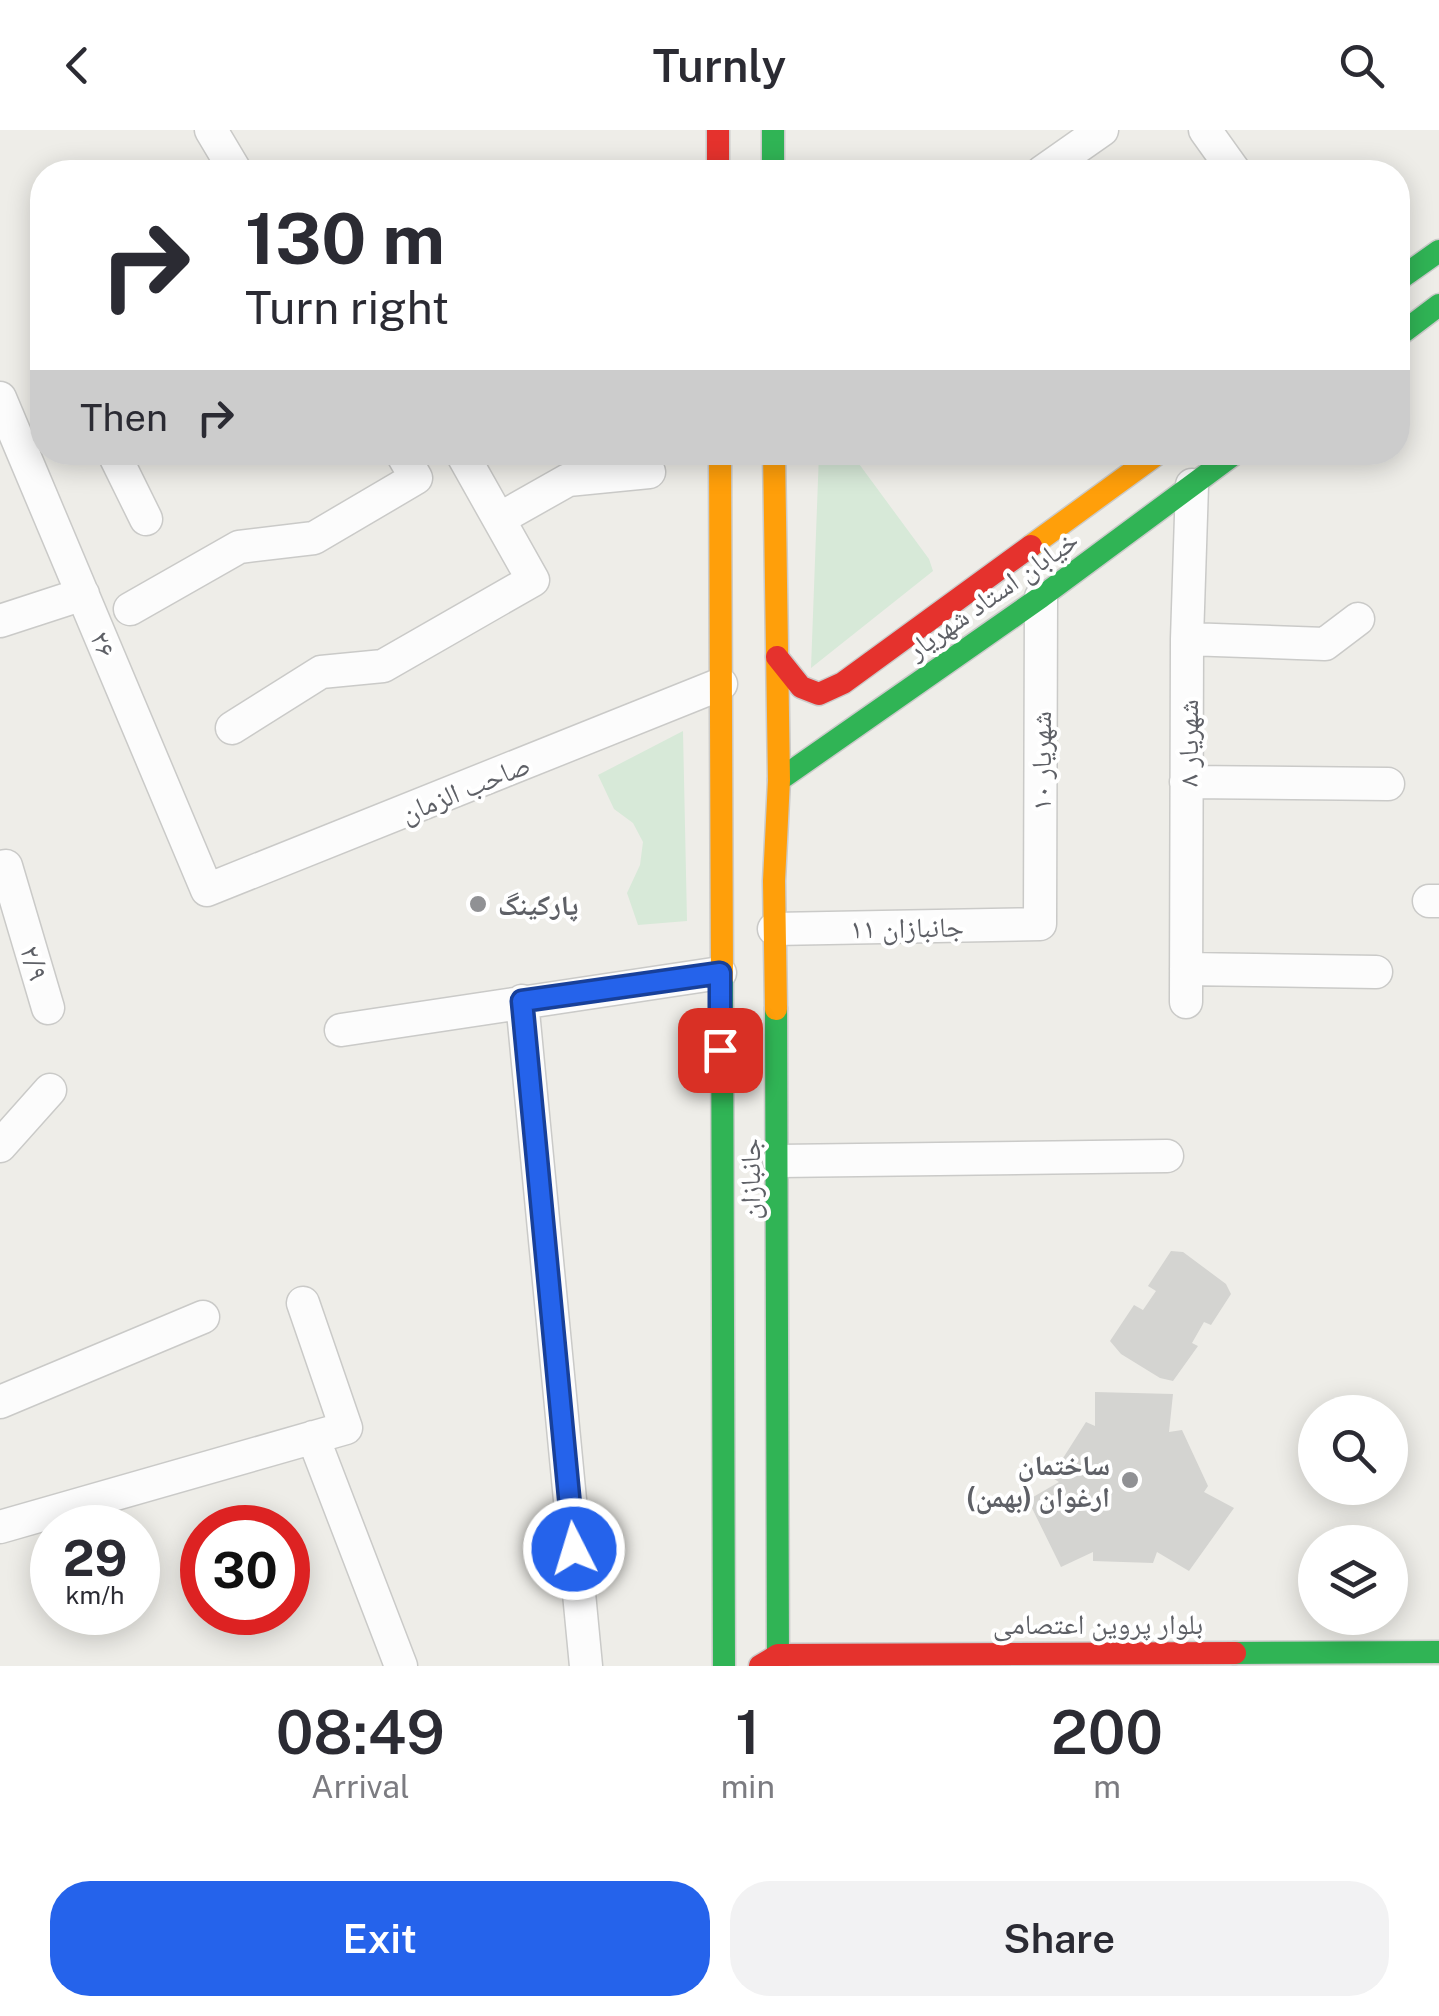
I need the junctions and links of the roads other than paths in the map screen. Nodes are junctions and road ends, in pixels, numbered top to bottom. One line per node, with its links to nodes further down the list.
1 (211, 130): 6 (street)
2 (718, 130): 7 (street)
3 (773, 130): 8 (street)
4 (1102, 130): 9 (street)
5 (1205, 130): 10 (street)
6 (229, 160)
7 (718, 160)
8 (773, 160)
9 (1059, 160)
10 (1226, 160)
11 (1439, 251): 12 (street)
12 (1410, 272)
13 (1439, 306): 14 (street)
14 (1410, 327)
15 (0, 398): 27 (street, ۲۶)
16 (119, 465): 26 (street)
17 (408, 465): 29 (street)
18 (468, 465): 25 (street)
19 (720, 465): 34 (street, جانبازان)
20 (774, 465): 33 (street, جانبازان)
21 (1142, 465): 33 (street, خیابان استاد شهریار)
22 (1220, 465): 24 (street, خیابان استاد شهریار)
23 (649, 472): 25 (street)
24 (1192, 486): 28 (street, خیابان استاد شهریار); 32 (street, شهریار ۸)
25 (498, 519): 35 (street)
26 (146, 520)
27 (83, 594): 31 (street); 40 (street, ۲۶)
28 (1041, 597): 36 (street, خیابان استاد شهریار); 41 (street, شهریار ۱۰)
29 (130, 609)
30 (1358, 619): 32 (street)
31 (0, 621)
32 (1187, 639): 37 (street, شهریار ۸)
33 (776, 657): 36 (street, جانبازان)
34 (721, 684): 40 (street, صاحب الزمان); 44 (street, جانبازان)
35 (232, 728)
36 (778, 780): 42 (street, جانبازان)
37 (1186, 782): 38 (street); 43 (street, شهریار ۸)
38 (1388, 784)
39 (0, 867): 46 (street, ۲/۹)
40 (207, 890)
41 (1040, 924): 42 (street, ۱۱ جانبازان)
42 (774, 929): 51 (street, جانبازان)
43 (1376, 972)
44 (720, 973): 45 (street); 61 (street, جانبازان)
45 (522, 1001): 47 (street); 60 (street)
46 (48, 1008)
47 (341, 1030)
48 (50, 1090): 49 (street)
49 (0, 1146)
50 (1166, 1156): 51 (street)
51 (779, 1161): 58 (street, جانبازان)
52 (303, 1302): 55 (street)
53 (203, 1317): 54 (street)
54 (0, 1402)
55 (314, 1437): 56 (street); 59 (street)
56 (0, 1527)
57 (1439, 1652): 58 (street, بلوار پروین اعتصامی)
58 (772, 1662)
59 (401, 1666)
60 (586, 1666)
61 (724, 1666)

